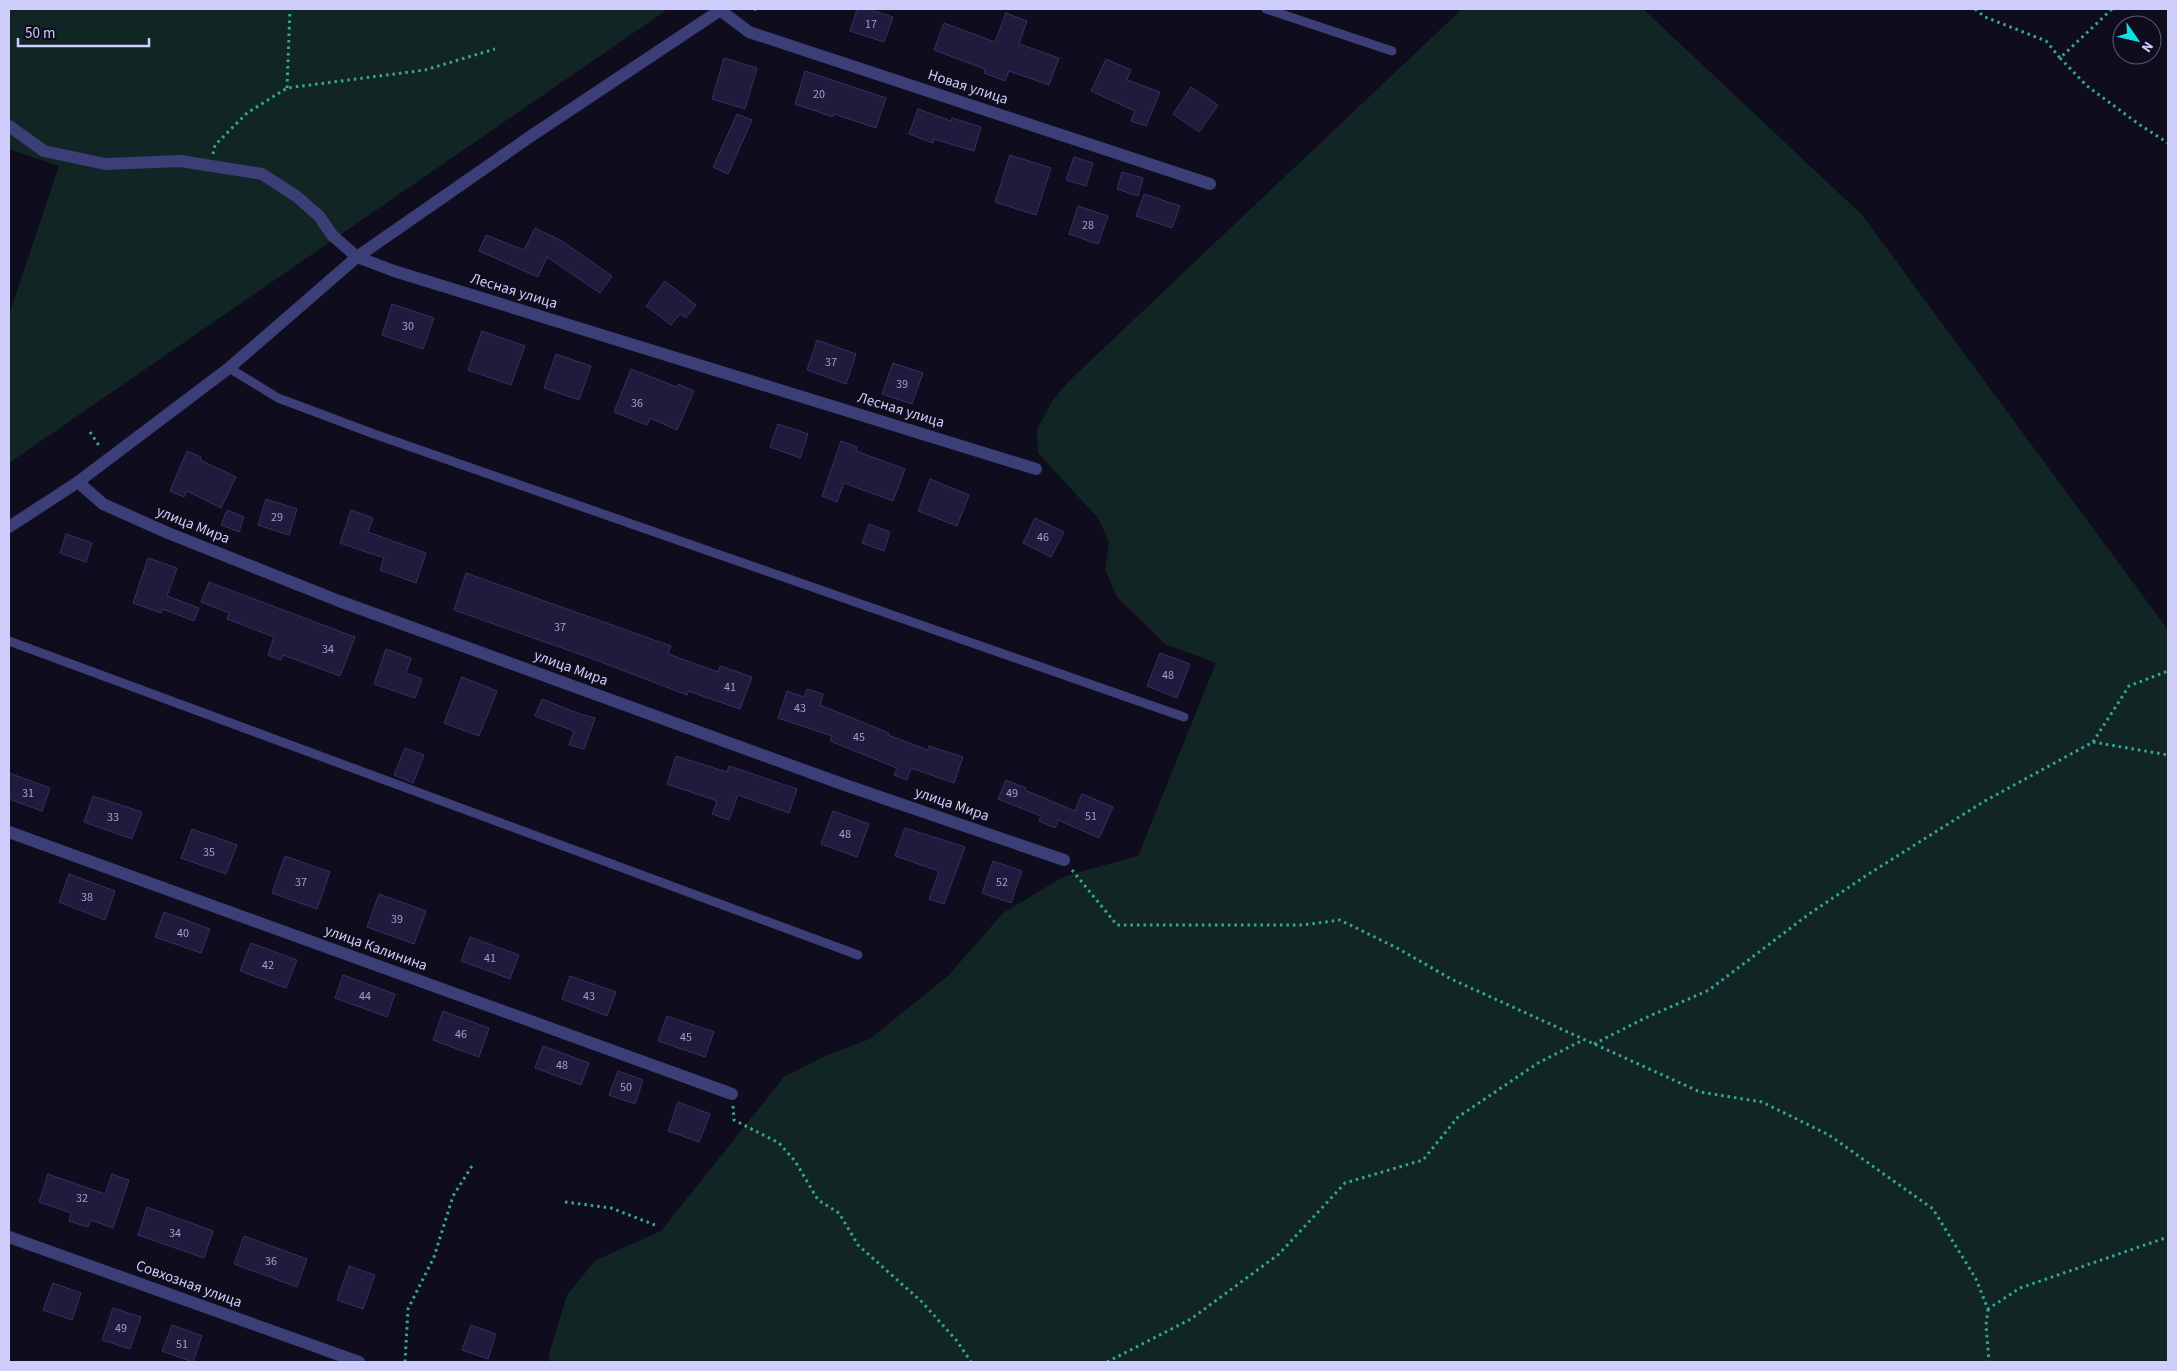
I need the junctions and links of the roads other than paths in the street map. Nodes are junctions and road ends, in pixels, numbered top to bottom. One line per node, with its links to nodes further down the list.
1 (1266, 9): 3 (lane)
2 (721, 10): 5 (street, Новая улица); 6 (street)
3 (1392, 51)
4 (9, 126): 6 (street, Лесная улица)
5 (1210, 184)
6 (357, 257): 7 (street); 8 (street, Лесная улица)
7 (229, 368): 9 (street); 12 (lane)
8 (1036, 469)
9 (78, 482): 10 (street); 14 (street, улица Мира)
10 (9, 527)
11 (9, 641): 15 (lane)
12 (1184, 716)
13 (9, 832): 16 (street, улица Калинина)
14 (1064, 860)
15 (858, 955)
16 (732, 1094)
17 (9, 1237): 18 (street, Совхозная улица)
18 (359, 1362)

